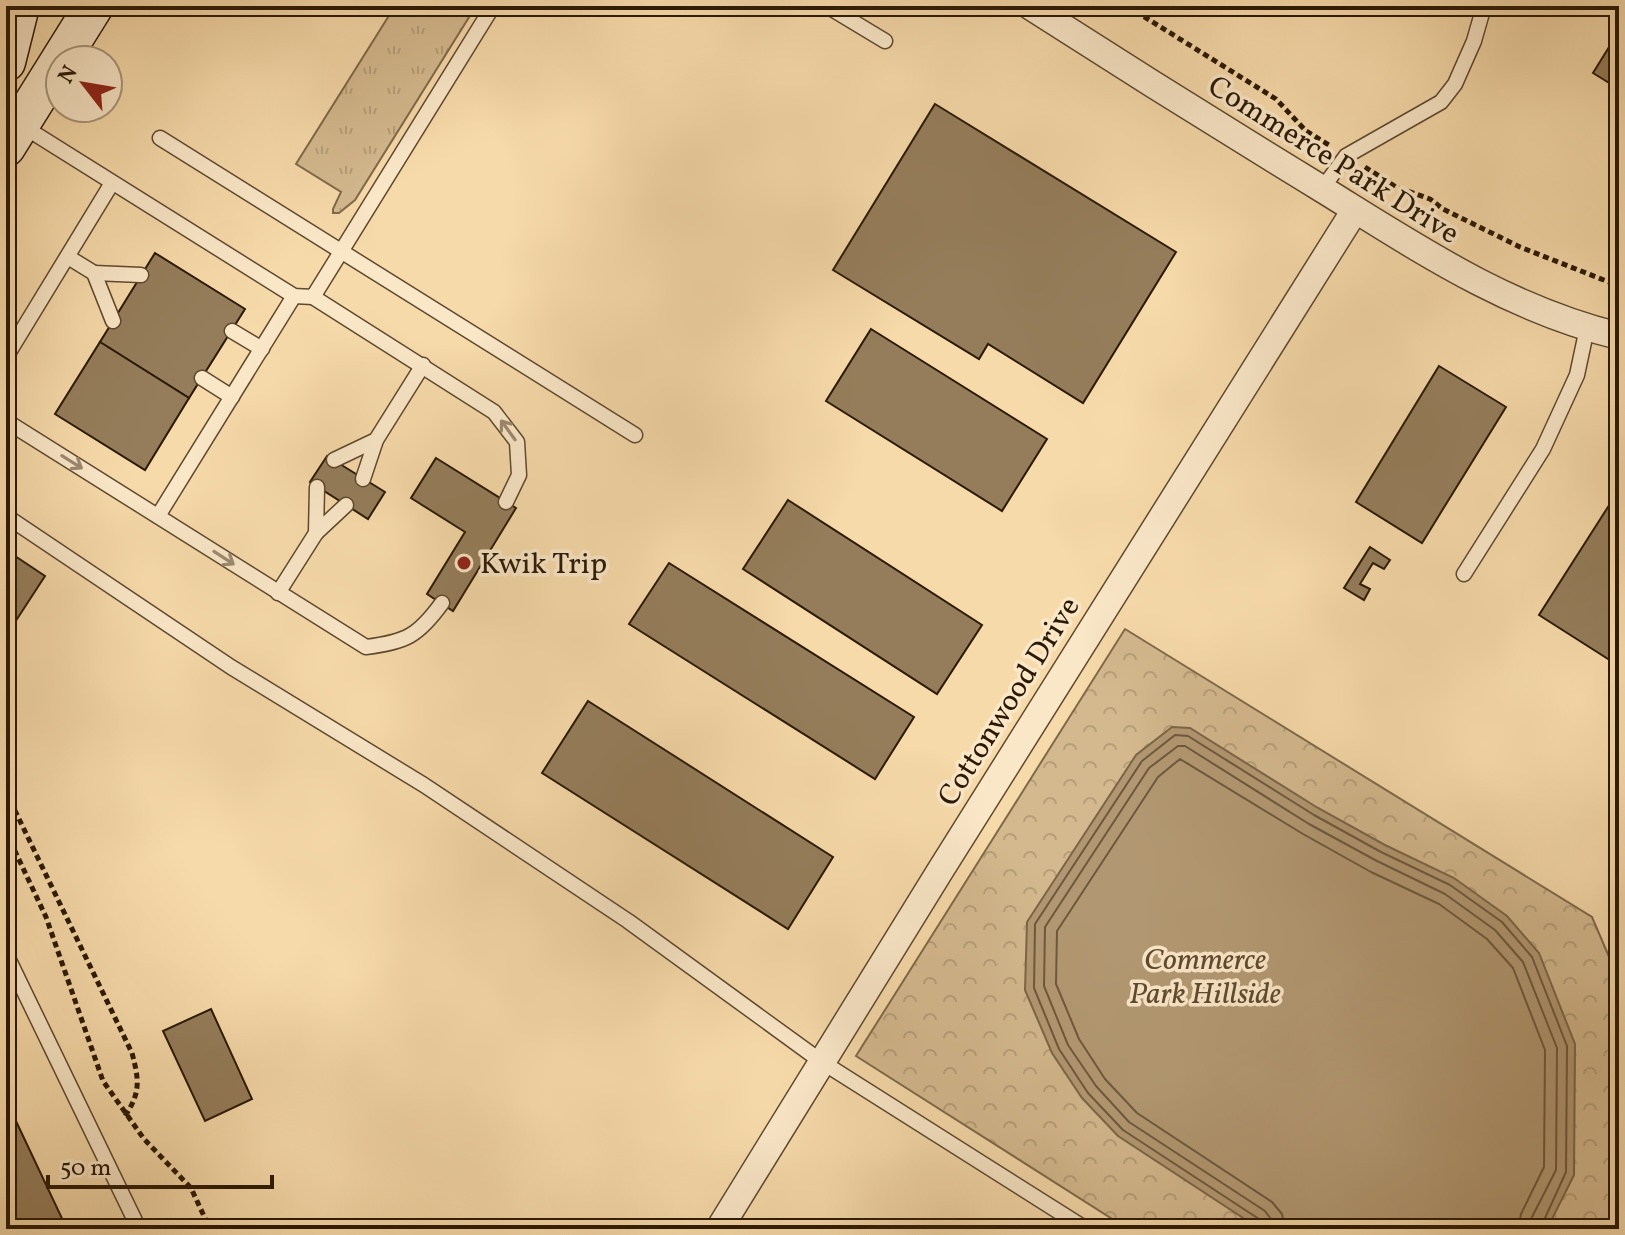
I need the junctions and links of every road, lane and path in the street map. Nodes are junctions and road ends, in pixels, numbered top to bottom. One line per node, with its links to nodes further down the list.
1 (20, 6): 8 (main road)
2 (94, 6): 9 (main road)
3 (493, 6): 14 (lane)
4 (827, 6): 7 (lane)
5 (1030, 6): 12 (street, Commerce Park Drive)
6 (1484, 6): 12 (lane)
7 (885, 41)
8 (6, 62)
9 (11, 125): 11 (lane)
10 (160, 138): 14 (lane)
11 (112, 183): 15 (lane); 18 (lane)
12 (1322, 189): 13 (street, Commerce Park Drive)
13 (1355, 210): 21 (street, Commerce Park Drive); 46 (street, Cottonwood Drive)
14 (341, 253): 19 (lane); 30 (lane)
15 (68, 257): 16 (lane); 25 (lane)
16 (94, 273): 17 (lane); 20 (lane)
17 (141, 275)
18 (294, 296): 19 (lane); 24 (lane)
19 (313, 297): 26 (lane)
20 (113, 321)
21 (1587, 328): 23 (street, Commerce Park Drive); 40 (lane)
22 (232, 331): 24 (lane)
23 (1619, 336)
24 (262, 349): 28 (lane)
25 (6, 357)
26 (423, 365): 31 (lane); 35 (lane, one-way to 26)
27 (202, 378): 28 (lane)
28 (232, 397): 38 (lane)
29 (6, 421): 38 (lane, one-way to 38)
30 (635, 435)
31 (376, 440): 32 (lane); 33 (lane)
32 (334, 460)
33 (363, 479)
34 (317, 487): 39 (lane)
35 (506, 502)
36 (346, 505): 39 (lane)
37 (6, 516): 46 (lane)
38 (158, 516): 41 (lane, one-way to 41)
39 (316, 533): 41 (lane)
40 (1464, 574)
41 (278, 593): 42 (lane)
42 (442, 603)
43 (6, 792): 47 (path)
44 (6, 832): 47 (path)
45 (6, 954): 48 (lane)
46 (822, 1062): 50 (street, Cottonwood Drive); 51 (lane)
47 (125, 1116): 49 (path)
48 (139, 1229)
49 (210, 1229)
50 (719, 1229)
51 (1086, 1229)

